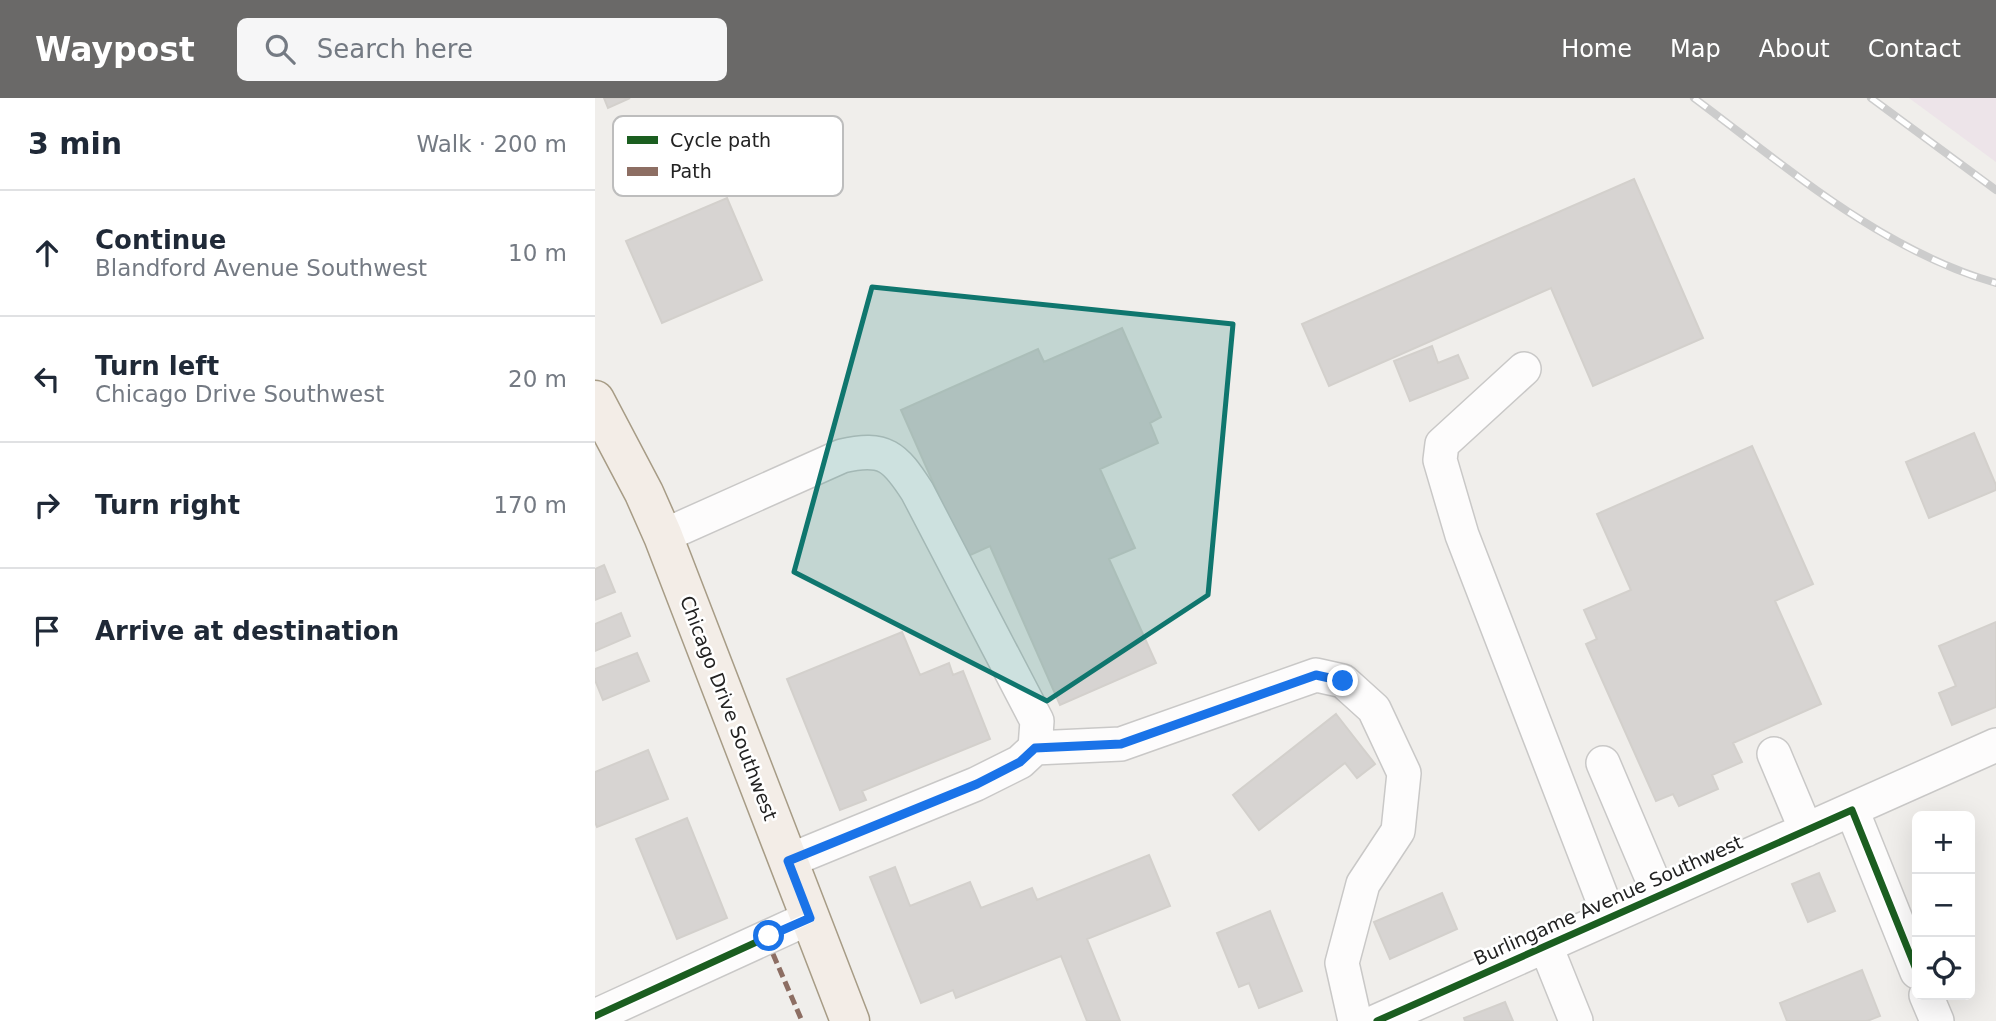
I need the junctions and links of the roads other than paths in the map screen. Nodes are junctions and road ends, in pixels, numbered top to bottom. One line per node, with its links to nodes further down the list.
1 (1524, 369): 12 (street)
2 (595, 400): 3 (main road, Chicago Drive Southwest)
3 (663, 536): 5 (street); 10 (main road, Chicago Drive Southwest)
4 (1996, 745): 8 (street, Burlingame Avenue Southwest)
5 (1035, 748): 10 (street); 19 (street)
6 (1774, 754): 9 (street)
7 (1603, 763): 11 (street)
8 (1852, 810): 9 (street, Burlingame Avenue Southwest); 15 (street)
9 (1805, 830): 11 (street, Burlingame Avenue Southwest)
10 (788, 861): 13 (main road, Chicago Drive Southwest)
11 (1659, 895): 12 (street, Burlingame Avenue Southwest)
12 (1609, 916): 14 (street, Burlingame Avenue Southwest)
13 (810, 918): 17 (street); 18 (main road, Chicago Drive Southwest)
14 (1545, 944): 20 (street, Burlingame Avenue Southwest); 21 (street)
15 (1912, 960)
16 (1928, 1000): 22 (street)
17 (595, 1016)
18 (850, 1021)
19 (1355, 1021)
20 (1377, 1021)
21 (1576, 1021)
22 (1937, 1021)

